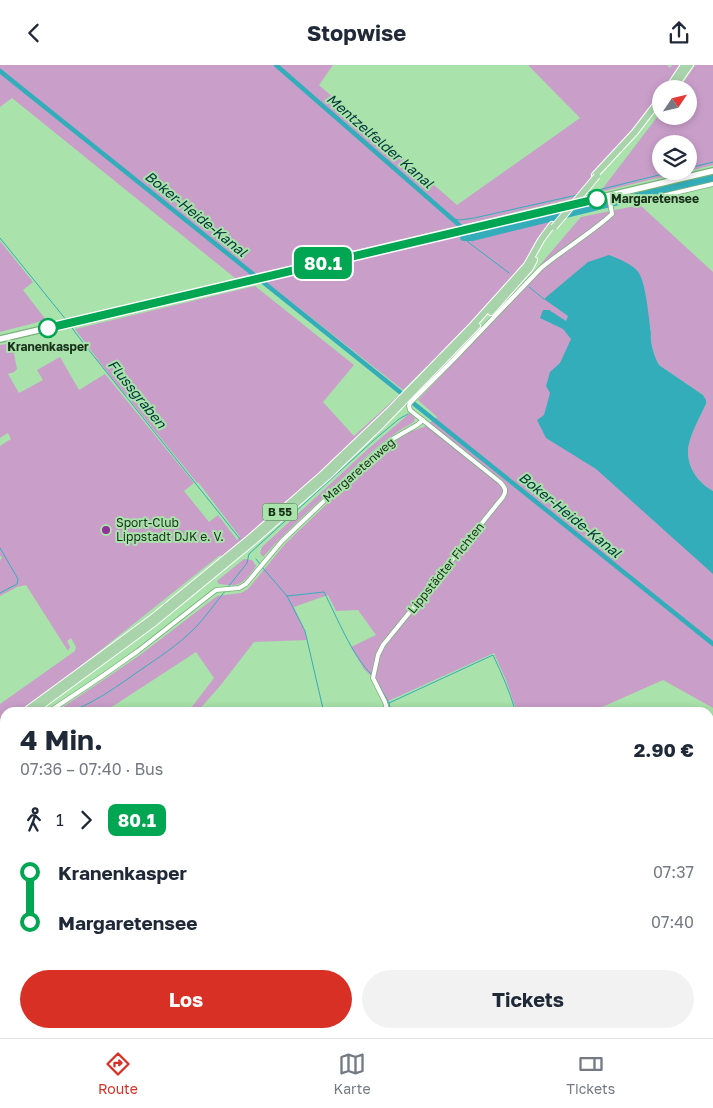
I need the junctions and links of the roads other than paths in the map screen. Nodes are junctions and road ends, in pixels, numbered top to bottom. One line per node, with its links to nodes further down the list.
1 (684, 65): 3 (main road)
2 (690, 65): 4 (main road)
3 (674, 80)
4 (679, 80)
5 (652, 109): 8 (main road, B 55)
6 (652, 117): 8 (main road, B 55)
7 (713, 171): 11 (street)
8 (596, 175): 12 (main road, B 55, bridge)
9 (713, 184): 10 (street)
10 (662, 196)
11 (609, 197): 13 (street); 14 (street)
12 (553, 226): 15 (main road, B 55); 16 (main road, B 55)
13 (0, 339)
14 (423, 420): 17 (street, Margaretenweg); 18 (street, Lippstädter Fichten)
15 (31, 707)
16 (39, 707)
17 (56, 707)
18 (386, 707)

